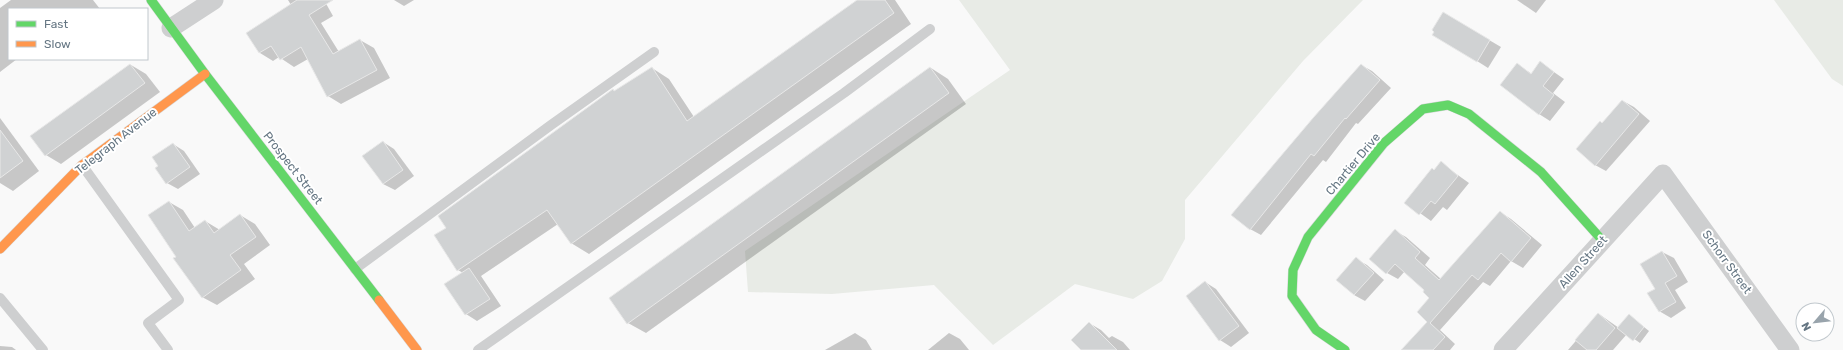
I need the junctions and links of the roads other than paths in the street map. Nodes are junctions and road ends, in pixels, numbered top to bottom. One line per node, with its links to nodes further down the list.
1 (151, 0): 3 (street, Prospect Street)
2 (214, 0): 3 (street)
3 (171, 28): 6 (street, Prospect Street)
4 (930, 29): 16 (lane)
5 (654, 52): 11 (lane)
6 (205, 74): 7 (street, Telegraph Avenue); 11 (street, Prospect Street)
7 (82, 165): 10 (street, Telegraph Avenue); 14 (lane)
8 (1663, 174): 9 (street, Allen Street); 19 (street, Schorr Street)
9 (1602, 240): 17 (street, Chartier Drive); 18 (street, Allen Street)
10 (0, 248)
11 (355, 269): 15 (street, Prospect Street)
12 (0, 298): 13 (lane)
13 (43, 350)
14 (168, 350)
15 (417, 350)
16 (478, 350)
17 (1345, 350)
18 (1503, 350)
19 (1790, 350)

